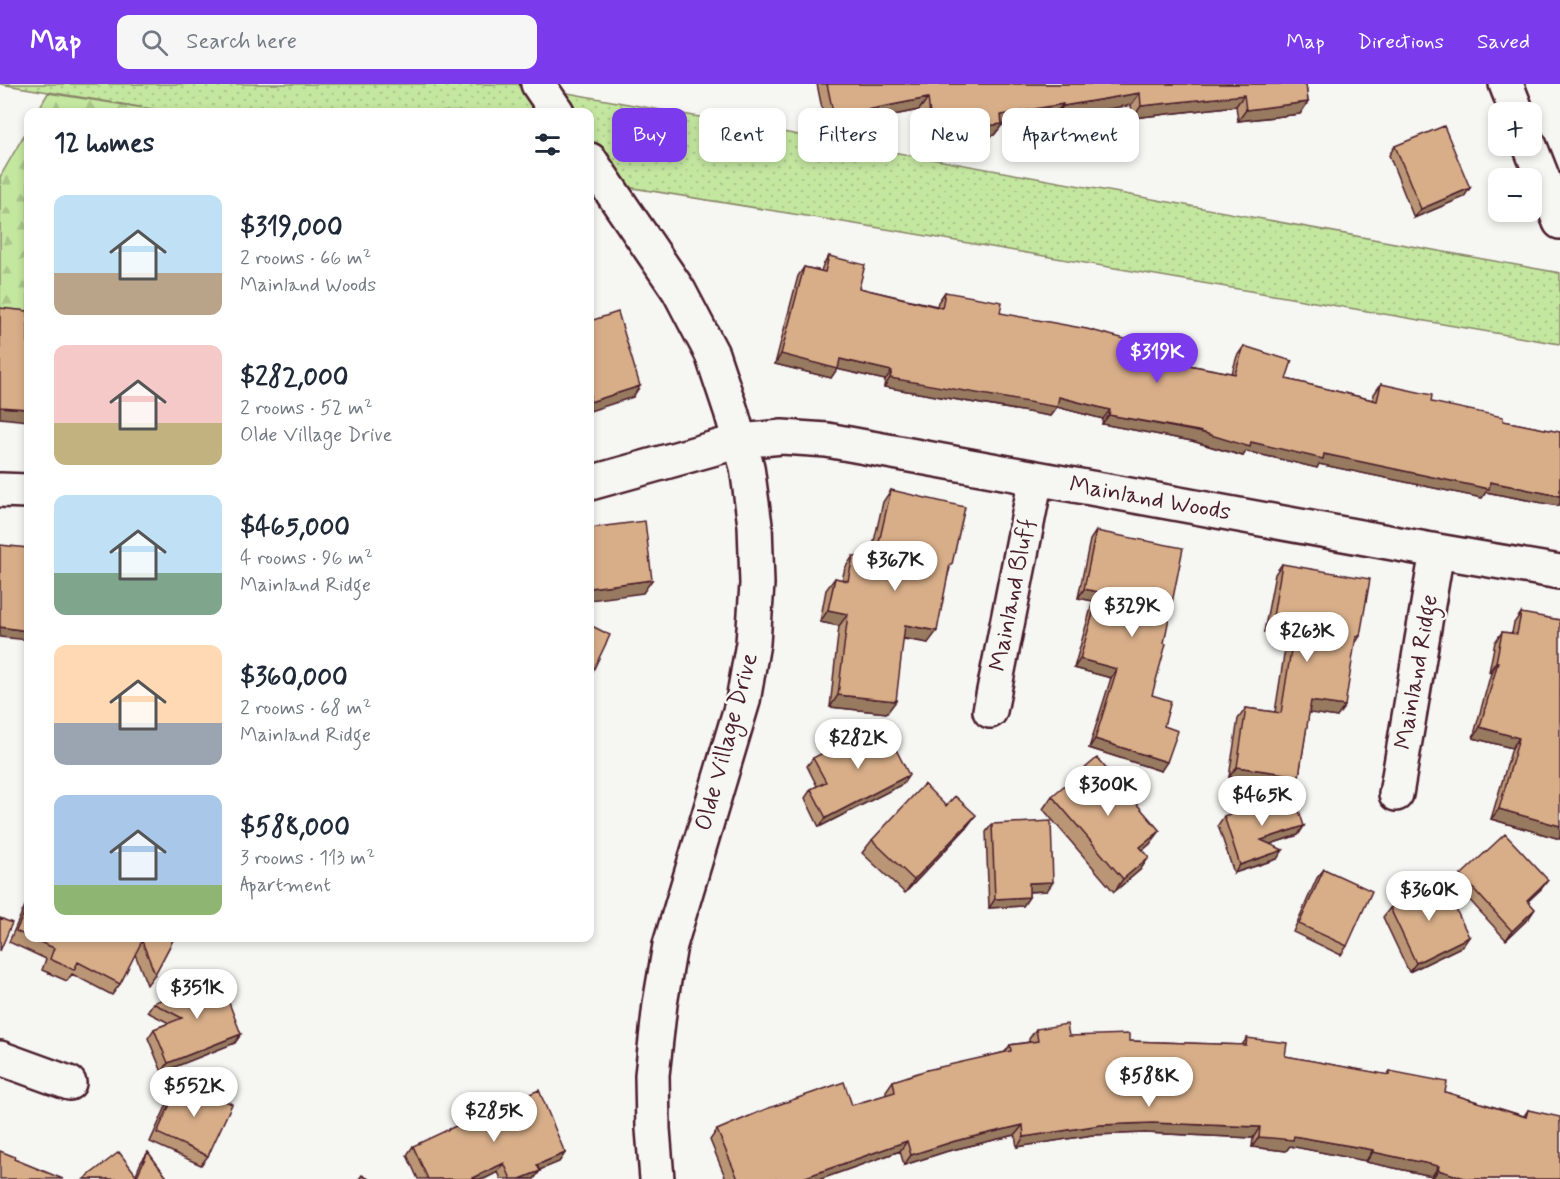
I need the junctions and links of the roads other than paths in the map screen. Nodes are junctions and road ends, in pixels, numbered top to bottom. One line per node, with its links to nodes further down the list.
1 (1506, 84): 2 (street)
2 (1513, 102)
3 (1534, 156): 5 (street)
4 (594, 166): 6 (street, Olde Village Drive)
5 (1560, 222)
6 (740, 441): 7 (street, Mainland Woods); 8 (street, Mainland Woods); 17 (street, Olde Village Drive)
7 (1036, 478): 11 (street, Mainland Woods); 13 (street, Mainland Bluff)
8 (594, 482)
9 (0, 490): 10 (street)
10 (24, 491)
11 (1437, 551): 12 (street, Mainland Woods); 14 (street, Mainland Ridge)
12 (1560, 572)
13 (990, 711)
14 (1396, 794)
15 (0, 1058): 16 (street)
16 (69, 1083)
17 (657, 1179)

